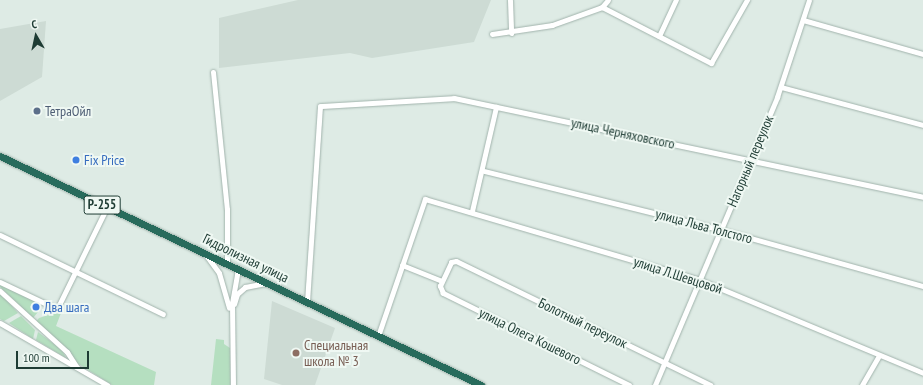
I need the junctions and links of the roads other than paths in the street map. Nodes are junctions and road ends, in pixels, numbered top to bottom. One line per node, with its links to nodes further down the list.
1 (510, 0): 8 (street)
2 (608, 0): 6 (street)
3 (676, 0): 10 (street)
4 (747, 0): 10 (street)
5 (809, 0): 7 (street, Нагорный переулок)
6 (602, 7): 8 (street); 10 (street)
7 (803, 20): 11 (street); 13 (street, Нагорный переулок)
8 (510, 33): 9 (street)
9 (492, 34)
10 (659, 36)
11 (923, 54)
12 (213, 72): 25 (street)
13 (781, 87): 15 (street); 17 (street, Нагорный переулок)
14 (496, 107): 17 (street, улица Черняховского); 18 (street); 35 (street, улица Черняховского)
15 (923, 125)
16 (0, 156): 20 (highway, Гидролизная улица / Р-255)
17 (749, 158): 19 (street, улица Черняховского); 22 (street, Нагорный переулок)
18 (484, 171): 21 (street); 22 (street, улица Льва Толстого)
19 (923, 197)
20 (107, 207): 24 (highway, Гидролизная улица / Р-255); 27 (street)
21 (472, 211): 26 (street, улица Л.Шевцовой); 29 (street, улица Л.Шевцовой)
22 (722, 230): 29 (street, Нагорный переулок); 33 (street, улица Льва Толстого)
23 (0, 235): 27 (street)
24 (205, 253): 25 (highway, Гидролизная улица / Р-255); 38 (street)
25 (226, 264): 28 (highway, Гидролизная улица / Р-255)
26 (402, 265): 30 (street); 40 (street)
27 (74, 269): 31 (street); 37 (street)
28 (238, 270): 32 (highway, Гидролизная улица / Р-255); 36 (street)
29 (700, 280): 41 (street, улица Л.Шевцовой); 42 (street, Нагорный переулок)
30 (442, 281): 42 (street, Болотный переулок); 48 (street, улица Олега Кошевого)
31 (0, 282)
32 (267, 283): 35 (highway, Гидролизная улица / Р-255); 36 (street)
33 (923, 286)
34 (0, 291): 43 (street)
35 (307, 302): 40 (highway, Гидролизная улица / Р-255)
36 (232, 310): 38 (street)
37 (163, 314)
38 (232, 322): 46 (street)
39 (0, 323): 43 (street)
40 (378, 336): 47 (highway, Гидролизная улица / Р-255)
41 (879, 356): 44 (street, улица Л.Шевцовой); 51 (street)
42 (665, 363): 49 (street, Нагорный переулок); 50 (street, Болотный переулок)
43 (78, 368): 45 (street)
44 (923, 373)
45 (107, 385)
46 (234, 385)
47 (481, 385)
48 (629, 385)
49 (655, 385)
50 (710, 385)
51 (862, 385)

